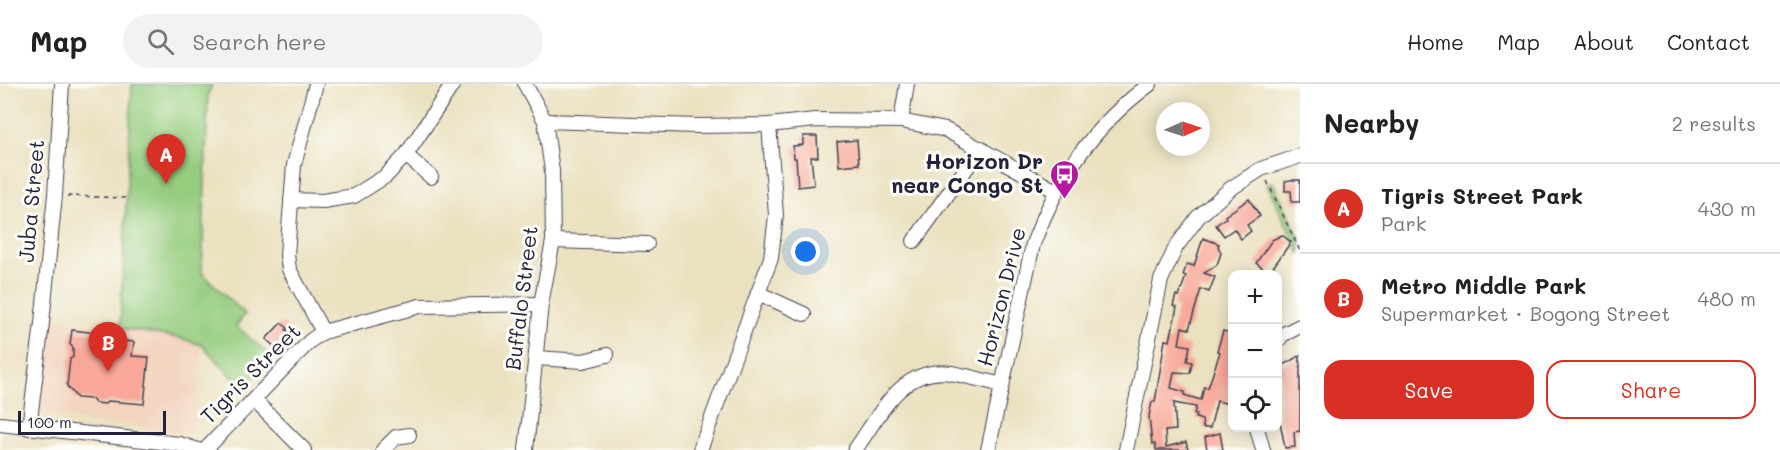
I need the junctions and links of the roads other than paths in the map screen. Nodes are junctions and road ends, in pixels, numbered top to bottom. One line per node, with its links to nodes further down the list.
1 (62, 84): 30 (street, Juba Street)
2 (316, 84): 15 (street)
3 (453, 84): 11 (street)
4 (525, 84): 7 (street, Buffalo Street)
5 (907, 84): 8 (street)
6 (1150, 84): 14 (street, Horizon Drive)
7 (545, 121): 9 (street); 16 (street, Buffalo Street)
8 (901, 121): 9 (street); 10 (street)
9 (769, 125): 19 (street)
10 (981, 148): 14 (street); 17 (street)
11 (406, 155): 13 (street); 15 (street)
12 (1300, 156): 41 (street)
13 (431, 177)
14 (1056, 191): 27 (street, Horizon Drive)
15 (291, 200): 23 (street)
16 (553, 241): 18 (street); 20 (street, Buffalo Street)
17 (914, 241)
18 (647, 244)
19 (758, 293): 21 (street); 38 (street)
20 (541, 304): 23 (street, Tigris Street); 26 (street, Buffalo Street)
21 (804, 314)
22 (1300, 326): 24 (street)
23 (323, 332): 28 (street, Tigris Street)
24 (1282, 335)
25 (607, 355): 26 (street)
26 (536, 358): 37 (street, Buffalo Street)
27 (1002, 385): 39 (street); 40 (street, Horizon Drive)
28 (254, 400): 34 (street, Tigris Street); 35 (street)
29 (0, 424): 30 (street)
30 (29, 428): 33 (street)
31 (1258, 432): 42 (street)
32 (409, 435): 36 (street)
33 (198, 450)
34 (205, 450)
35 (304, 450)
36 (382, 450)
37 (526, 450)
38 (700, 450)
39 (855, 450)
40 (988, 450)
41 (1126, 450)
42 (1263, 450)

